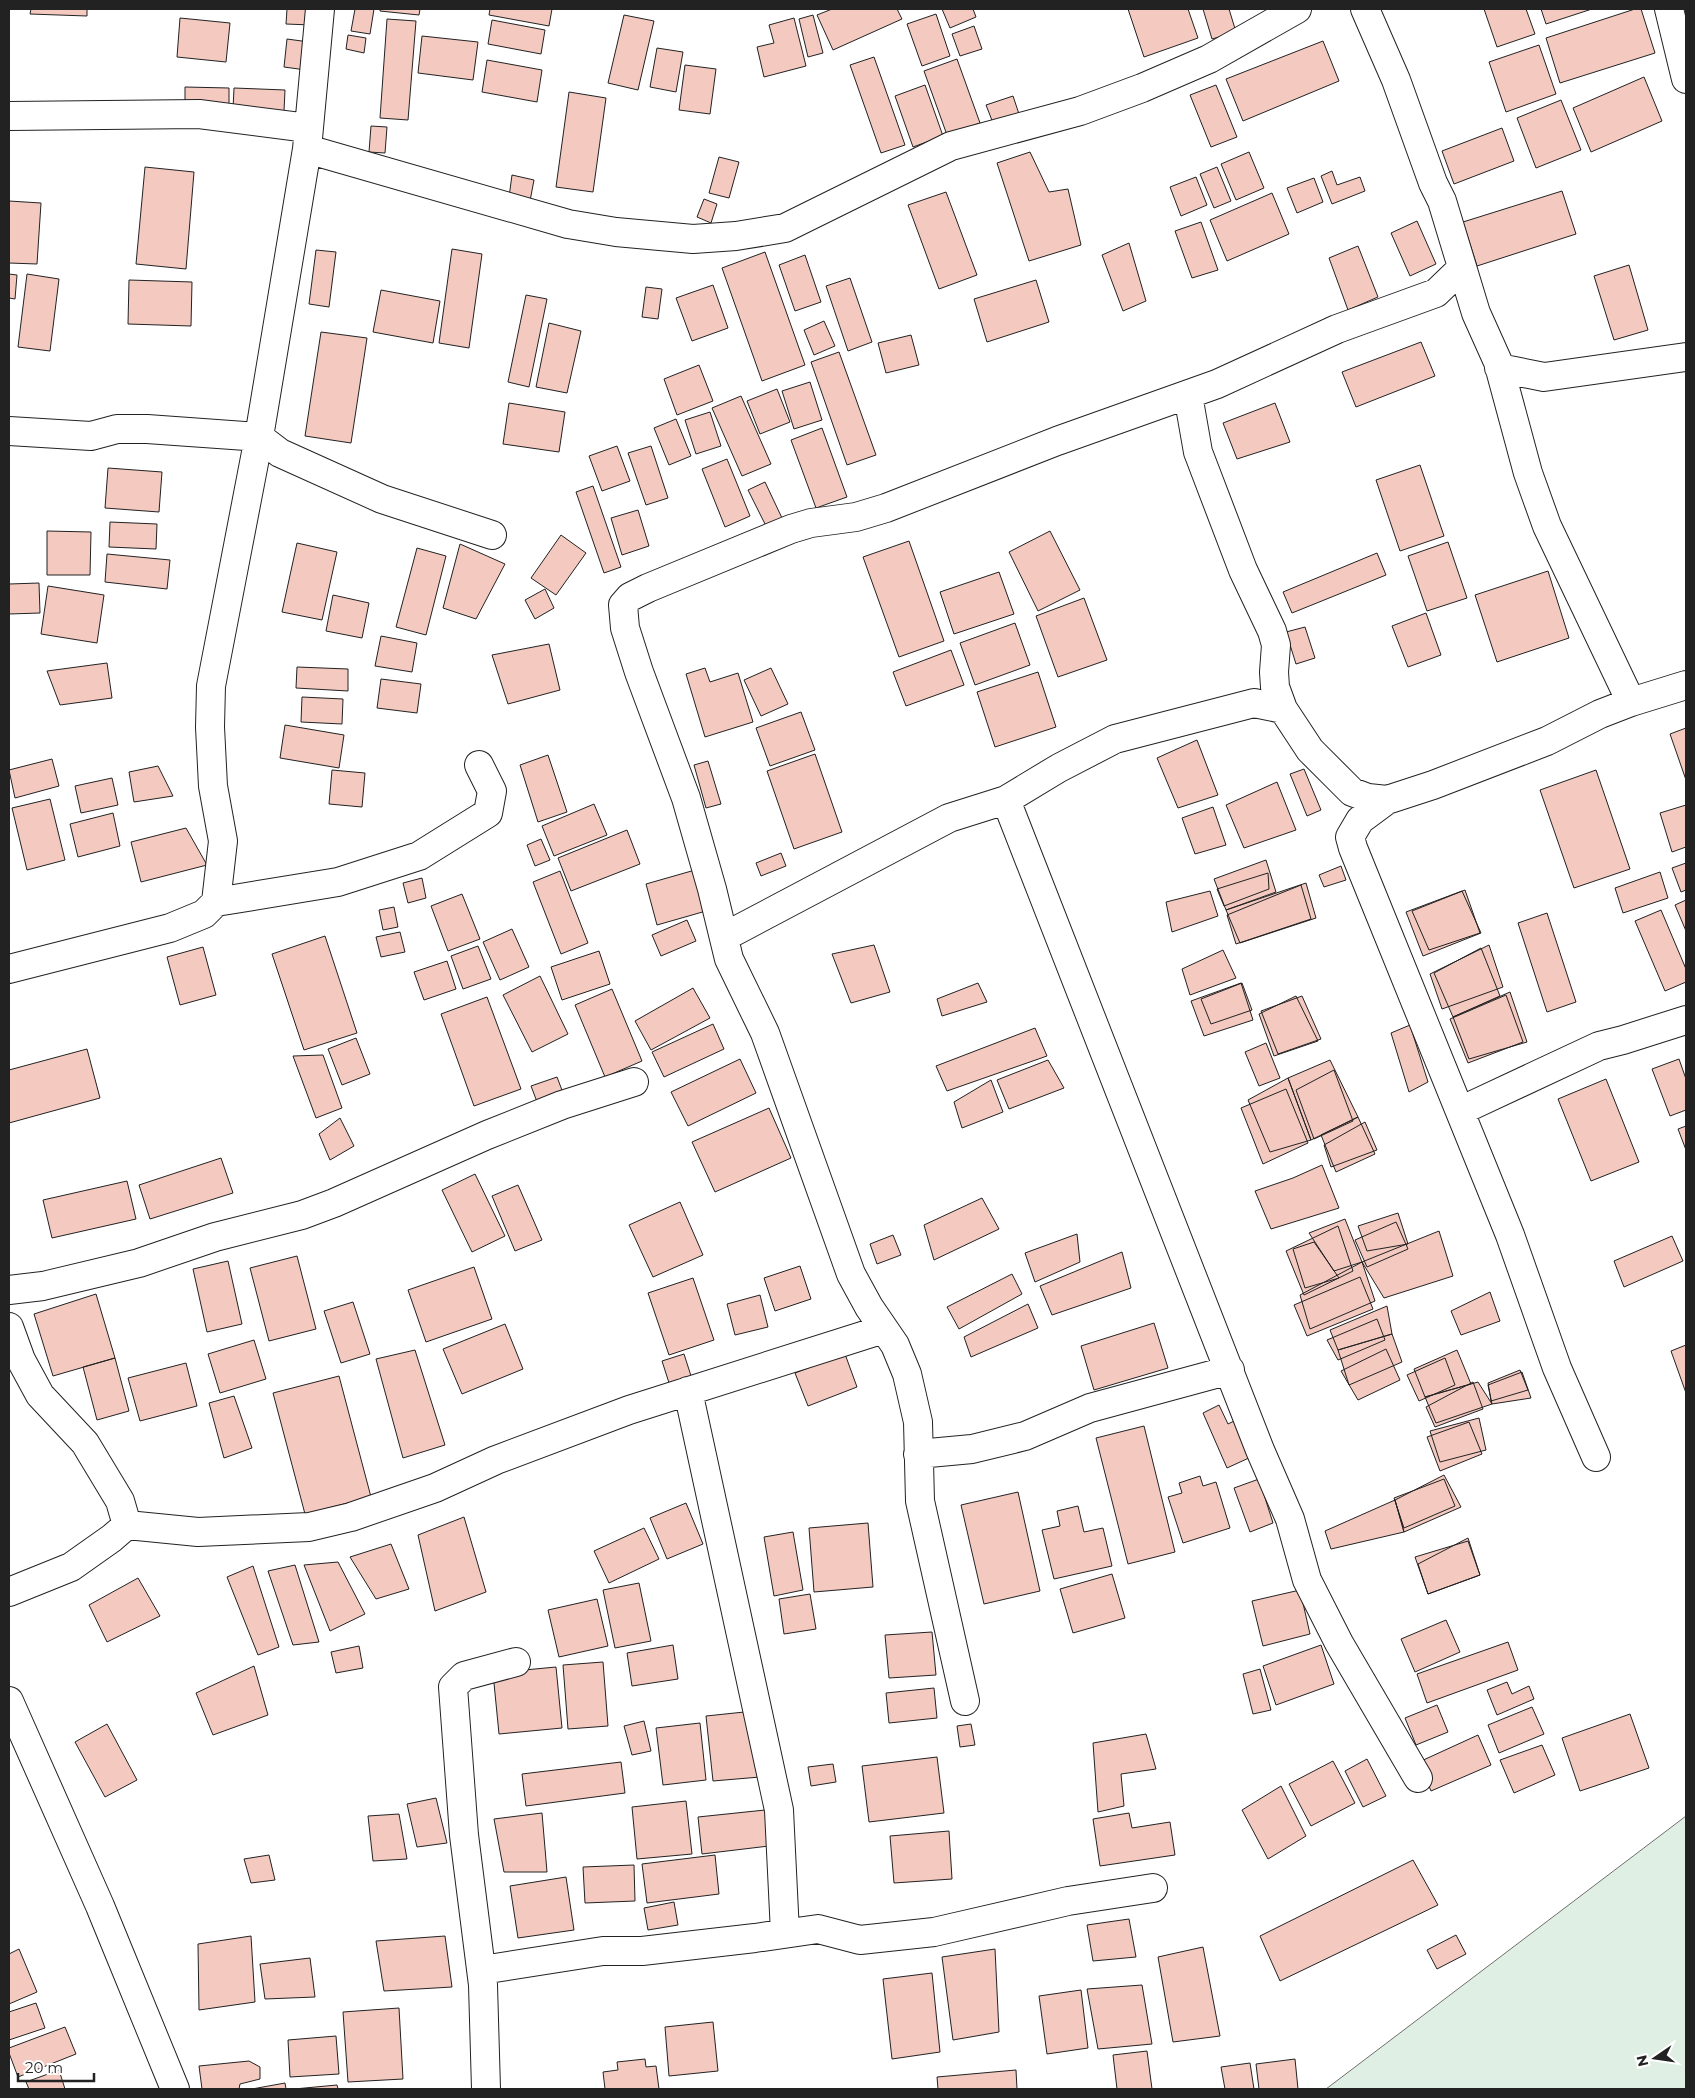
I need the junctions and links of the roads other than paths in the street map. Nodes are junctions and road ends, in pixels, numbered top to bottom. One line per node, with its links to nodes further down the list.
1 (320, 9): 7 (street)
2 (1297, 9): 7 (street)
3 (1365, 9): 8 (street)
4 (1669, 9): 5 (street)
5 (1686, 79)
6 (9, 116): 7 (street)
7 (308, 138): 15 (street)
8 (1462, 268): 9 (street); 10 (street)
9 (1436, 293): 10 (street); 13 (street)
10 (1474, 305): 12 (street)
11 (1686, 357): 12 (street)
12 (1499, 368): 19 (street)
13 (1188, 395): 17 (street); 28 (street)
14 (9, 431): 15 (street)
15 (259, 437): 16 (street); 27 (street)
16 (492, 535)
17 (1274, 672): 20 (street); 21 (street)
18 (1686, 686): 19 (street)
19 (1631, 702): 25 (street)
20 (1254, 703): 21 (street); 24 (street)
21 (1283, 709): 23 (street)
22 (479, 765): 27 (street)
23 (1352, 792): 25 (street); 26 (street)
24 (1006, 800): 28 (street); 36 (street)
25 (1387, 800): 26 (street)
26 (1360, 820): 32 (street)
27 (216, 902): 29 (street)
28 (724, 937): 35 (street)
29 (9, 969)
30 (1686, 1020): 32 (street)
31 (634, 1082): 33 (street)
32 (1460, 1111): 39 (street)
33 (9, 1290)
34 (9, 1327): 40 (street)
35 (884, 1329): 37 (street); 38 (street)
36 (1230, 1370): 38 (street); 45 (street)
37 (688, 1391): 40 (street); 47 (street)
38 (918, 1454): 44 (street)
39 (1596, 1457)
40 (127, 1526): 41 (street)
41 (9, 1592)
42 (516, 1662): 48 (street)
43 (9, 1701): 49 (street)
44 (965, 1701)
45 (1418, 1778)
46 (1153, 1888): 47 (street)
47 (785, 1933): 48 (street)
48 (482, 1970): 50 (street)
49 (175, 2089)
50 (486, 2089)

